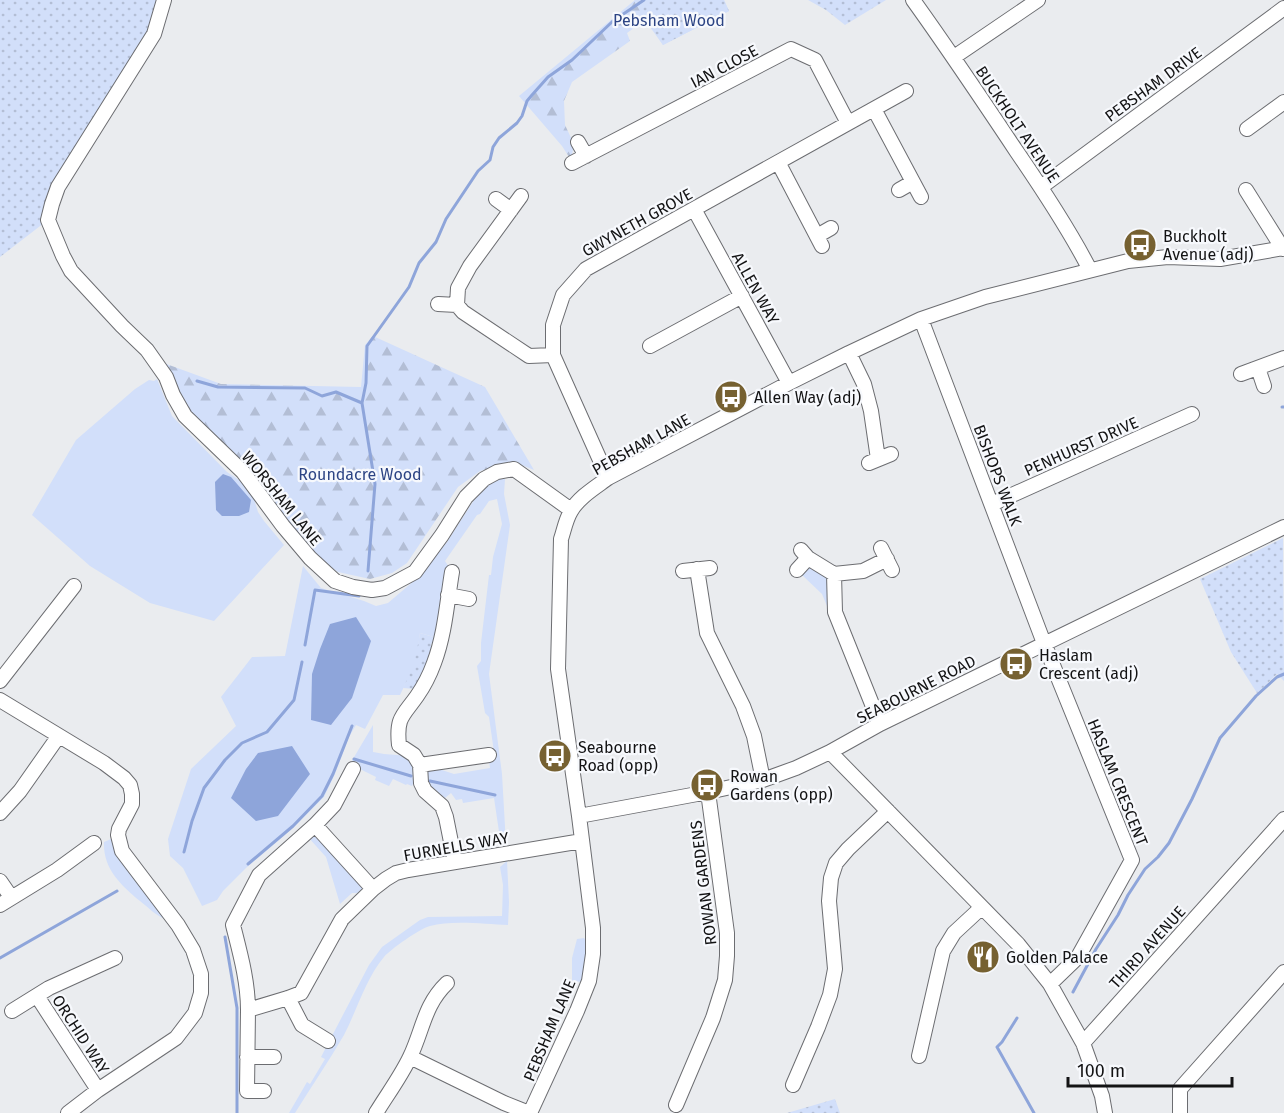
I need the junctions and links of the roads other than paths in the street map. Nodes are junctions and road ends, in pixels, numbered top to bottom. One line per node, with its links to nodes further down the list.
1 (164, 0): 43 (street, WORSHAM LANE)
2 (913, 0): 5 (street, BUCKHOLT AVENUE)
3 (1038, 0): 5 (street)
4 (1284, 8): 16 (street, PEBSHAM DRIVE)
5 (954, 57): 16 (street, BUCKHOLT AVENUE)
6 (906, 91): 8 (street, GWYNETH GROVE)
7 (1284, 102): 10 (street)
8 (874, 109): 9 (street, GWYNETH GROVE); 15 (street)
9 (848, 123): 12 (street, IAN CLOSE); 13 (street, GWYNETH GROVE)
10 (1246, 129)
11 (578, 142): 12 (street)
12 (586, 156): 14 (street, IAN CLOSE)
13 (778, 162): 22 (street, GWYNETH GROVE); 24 (street)
14 (572, 164)
15 (913, 182): 17 (street); 20 (street)
16 (1041, 187): 26 (street, BUCKHOLT AVENUE)
17 (899, 190)
18 (1246, 190): 25 (street)
19 (521, 196): 23 (street)
20 (921, 197)
21 (496, 199): 23 (street)
22 (694, 209): 27 (street, ALLEN WAY); 33 (street, GWYNETH GROVE)
23 (511, 210): 29 (street)
24 (831, 228)
25 (1283, 248): 26 (street, PEBSHAM LANE)
26 (1090, 270): 30 (street, PEBSHAM LANE)
27 (742, 296): 31 (street); 37 (street, ALLEN WAY)
28 (438, 304): 29 (street)
29 (457, 304): 33 (street)
30 (921, 319): 32 (street, PEBSHAM LANE); 42 (street, BISHOPS WALK)
31 (655, 339)
32 (849, 353): 37 (street, PEBSHAM LANE); 40 (street)
33 (554, 355): 41 (street, GWYNETH GROVE)
34 (1284, 358): 35 (street)
35 (1258, 368): 36 (street); 38 (street)
36 (1241, 374)
37 (789, 383): 41 (street, PEBSHAM LANE)
38 (1264, 386)
39 (1184, 413): 42 (street, PENHURST DRIVE)
40 (879, 458)
41 (608, 478): 43 (street, PEBSHAM LANE)
42 (992, 504): 53 (street, BISHOPS WALK)
43 (571, 510): 66 (street, PEBSHAM LANE)
44 (1284, 527): 53 (street, SEABOURNE ROAD)
45 (887, 559): 49 (street)
46 (697, 569): 62 (street)
47 (797, 570): 49 (street)
48 (452, 572): 51 (street)
49 (834, 574): 56 (street)
50 (74, 586): 54 (street)
51 (448, 596): 52 (street); 60 (street)
52 (469, 598)
53 (1045, 643): 56 (street, SEABOURNE ROAD); 78 (street, HASLAM CRESCENT)
54 (0, 681)
55 (0, 700): 57 (street)
56 (880, 724): 58 (street, SEABOURNE ROAD)
57 (58, 736): 65 (street); 91 (street)
58 (830, 752): 62 (street, SEABOURNE ROAD); 64 (street)
59 (489, 755): 60 (street)
60 (420, 765): 71 (street)
61 (353, 769): 68 (street)
62 (763, 780): 63 (street, SEABOURNE ROAD)
63 (708, 792): 66 (street, SEABOURNE ROAD); 93 (street, ROWAN GARDENS)
64 (888, 811): 75 (street); 90 (street)
65 (0, 813)
66 (579, 816): 69 (street, PEBSHAM LANE)
67 (1284, 819): 85 (street, THIRD AVENUE)
68 (315, 825): 73 (street); 82 (street)
69 (582, 841): 71 (street, FURNELLS WAY); 96 (street, PEBSHAM LANE)
70 (94, 843): 74 (street)
71 (455, 862): 73 (street, FURNELLS WAY)
72 (0, 881): 74 (street)
73 (373, 889): 81 (street, FURNELLS WAY)
74 (6, 901)
75 (981, 908): 78 (street); 86 (street)
76 (115, 958): 80 (street, ORCHID WAY)
77 (1284, 972): 98 (street)
78 (1050, 984): 85 (street)
79 (437, 986): 89 (street)
80 (37, 996): 83 (street, ORCHID WAY); 91 (street, ORCHID WAY)
81 (288, 998): 82 (street, FURNELLS WAY); 84 (street)
82 (248, 1010): 87 (street)
83 (12, 1011)
84 (327, 1041)
85 (1083, 1043): 97 (street)
86 (918, 1048)
87 (248, 1057): 88 (street); 92 (street)
88 (274, 1057)
89 (410, 1057): 95 (street); 96 (street)
90 (793, 1085)
91 (98, 1090): 94 (street)
92 (264, 1091)
93 (676, 1106)
94 (68, 1113)
95 (376, 1113)
96 (530, 1113)
97 (1105, 1113)
98 (1180, 1113)

